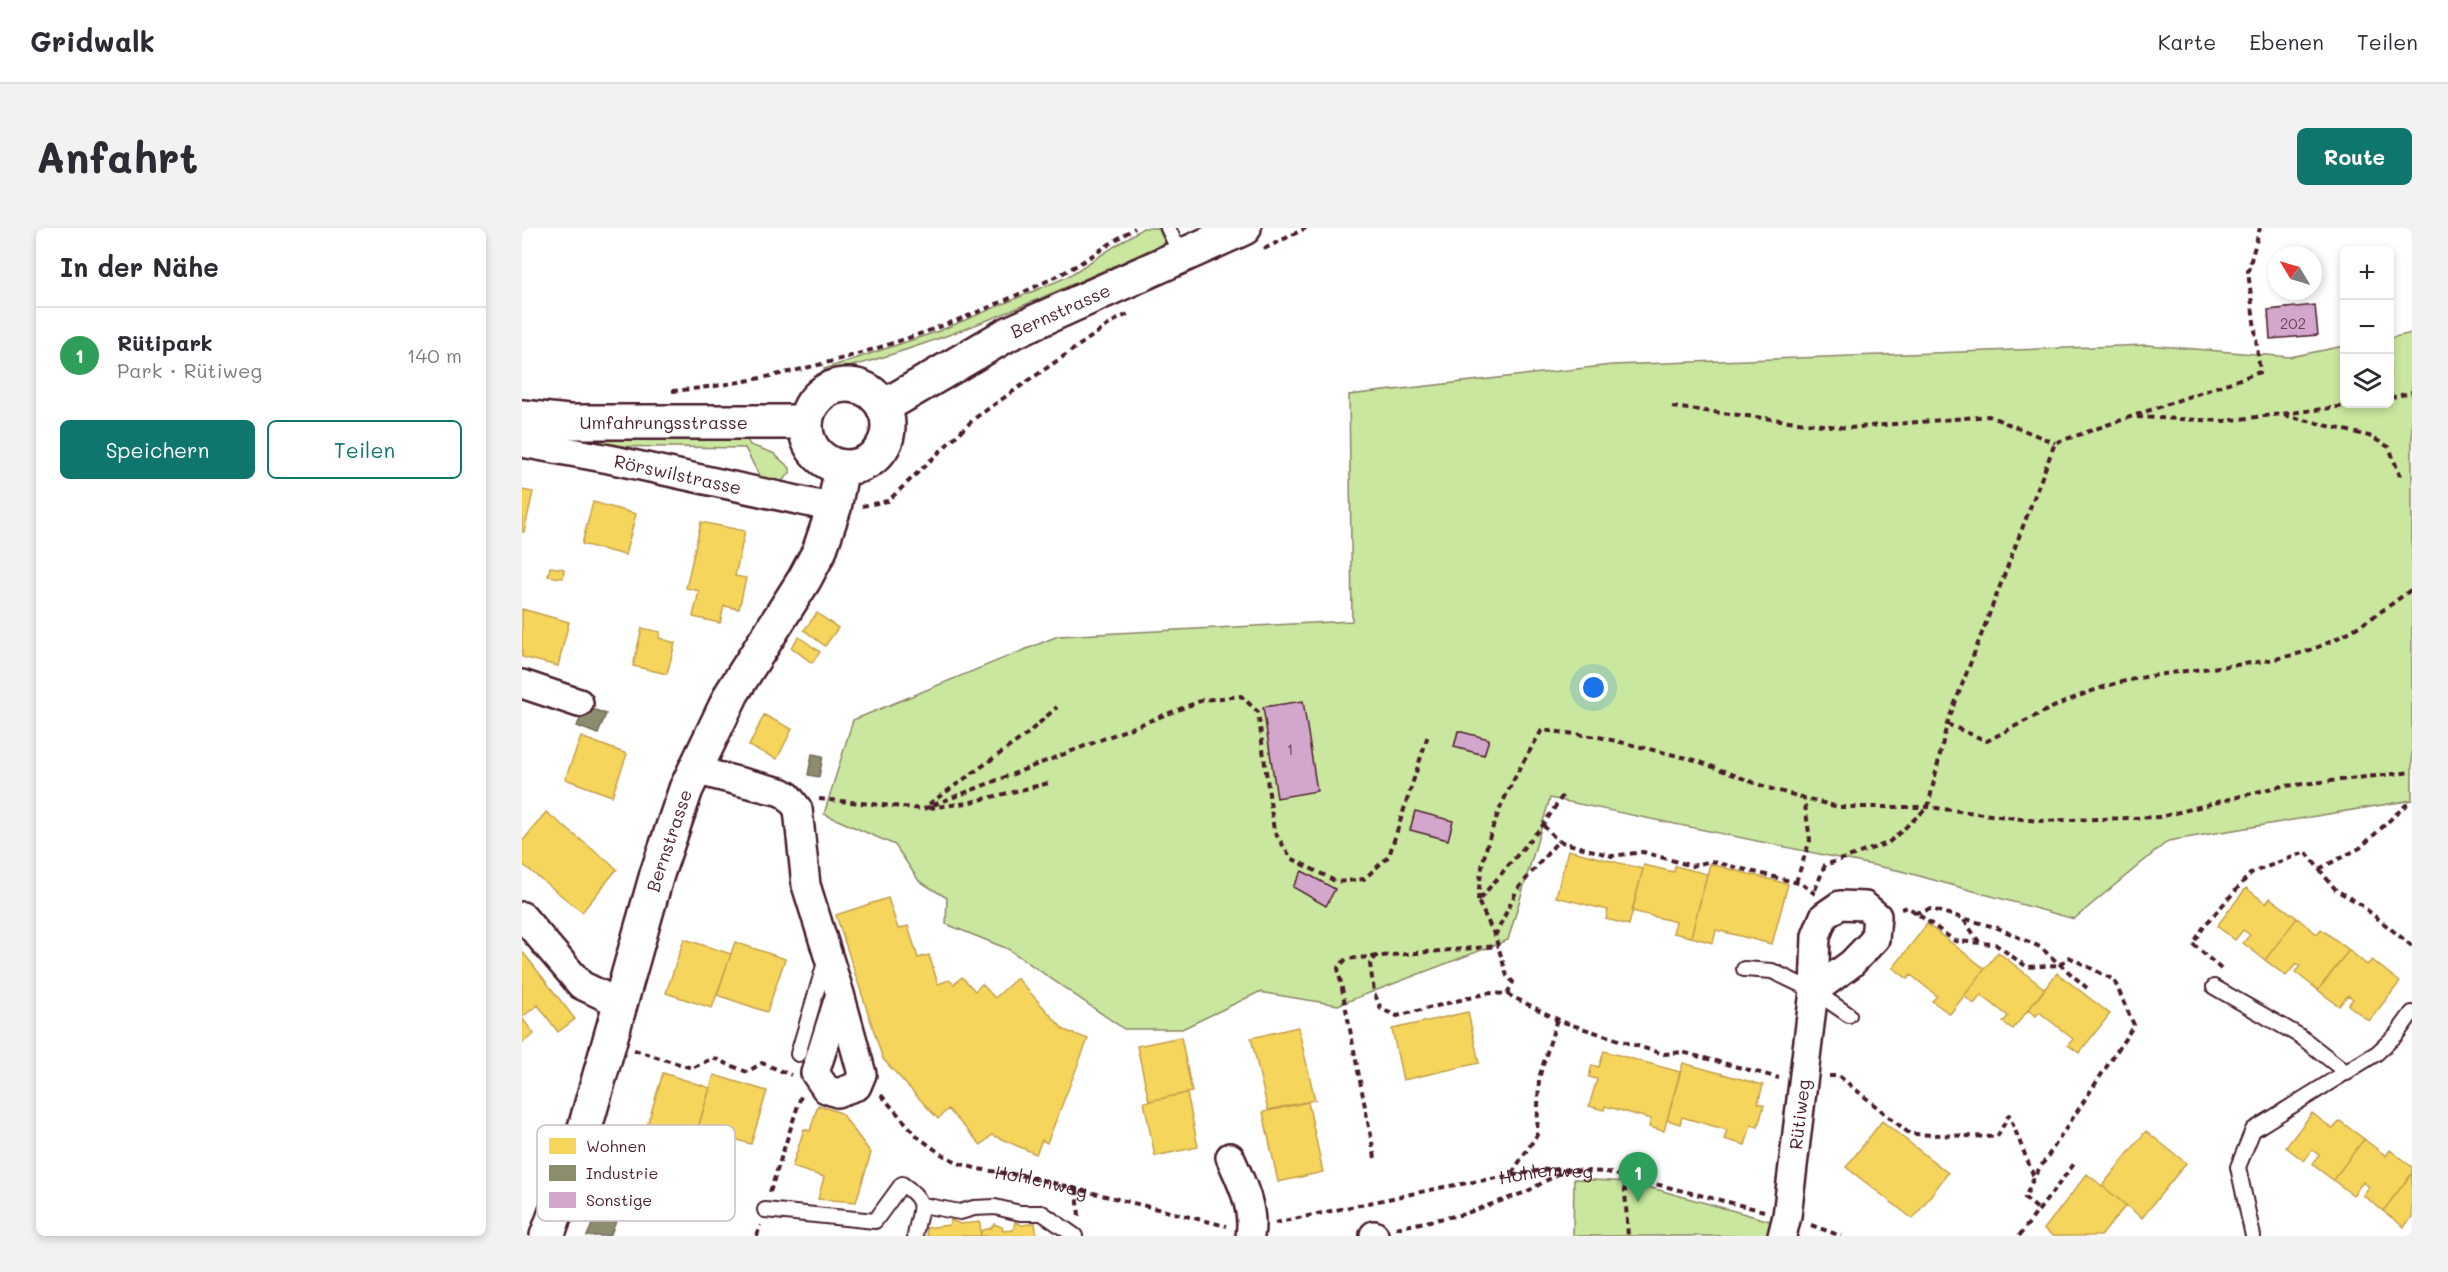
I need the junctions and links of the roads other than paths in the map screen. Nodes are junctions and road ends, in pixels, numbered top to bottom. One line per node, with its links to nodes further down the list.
1 (1175, 241): 2 (main road, Bernstrasse); 3 (main road, Bernstrasse)
2 (1250, 241)
3 (883, 407): 5 (main road); 7 (main road)
4 (522, 417): 5 (main road, Umfahrungsstrasse)
5 (806, 422): 7 (main road)
6 (522, 443): 8 (street, Rörswilstrasse)
7 (842, 467): 8 (main road, Bernstrasse)
8 (834, 508): 11 (main road, Bernstrasse)
9 (522, 684): 10 (street)
10 (579, 703)
11 (694, 770): 13 (street); 18 (main road, Bernstrasse)
12 (522, 915): 18 (street)
13 (827, 954): 17 (street); 21 (lane)
14 (1743, 969): 16 (lane)
15 (2214, 987): 22 (lane)
16 (1814, 991): 16 (street, Rütiweg); 20 (lane); 28 (street, Rütiweg)
17 (840, 994): 21 (street); 21 (street)
18 (621, 1004): 23 (main road, Bernstrasse)
19 (2412, 1013): 22 (lane)
20 (1849, 1015)
21 (806, 1070)
22 (2347, 1073): 33 (lane)
23 (586, 1125)
24 (1230, 1157): 30 (street)
25 (922, 1205): 26 (lane); 29 (lane); 32 (lane)
26 (765, 1210)
27 (553, 1221): 31 (main road, Bernstrasse)
28 (1785, 1226)
29 (1078, 1230)
30 (1250, 1232)
31 (547, 1236)
32 (915, 1236)
33 (2253, 1236)

